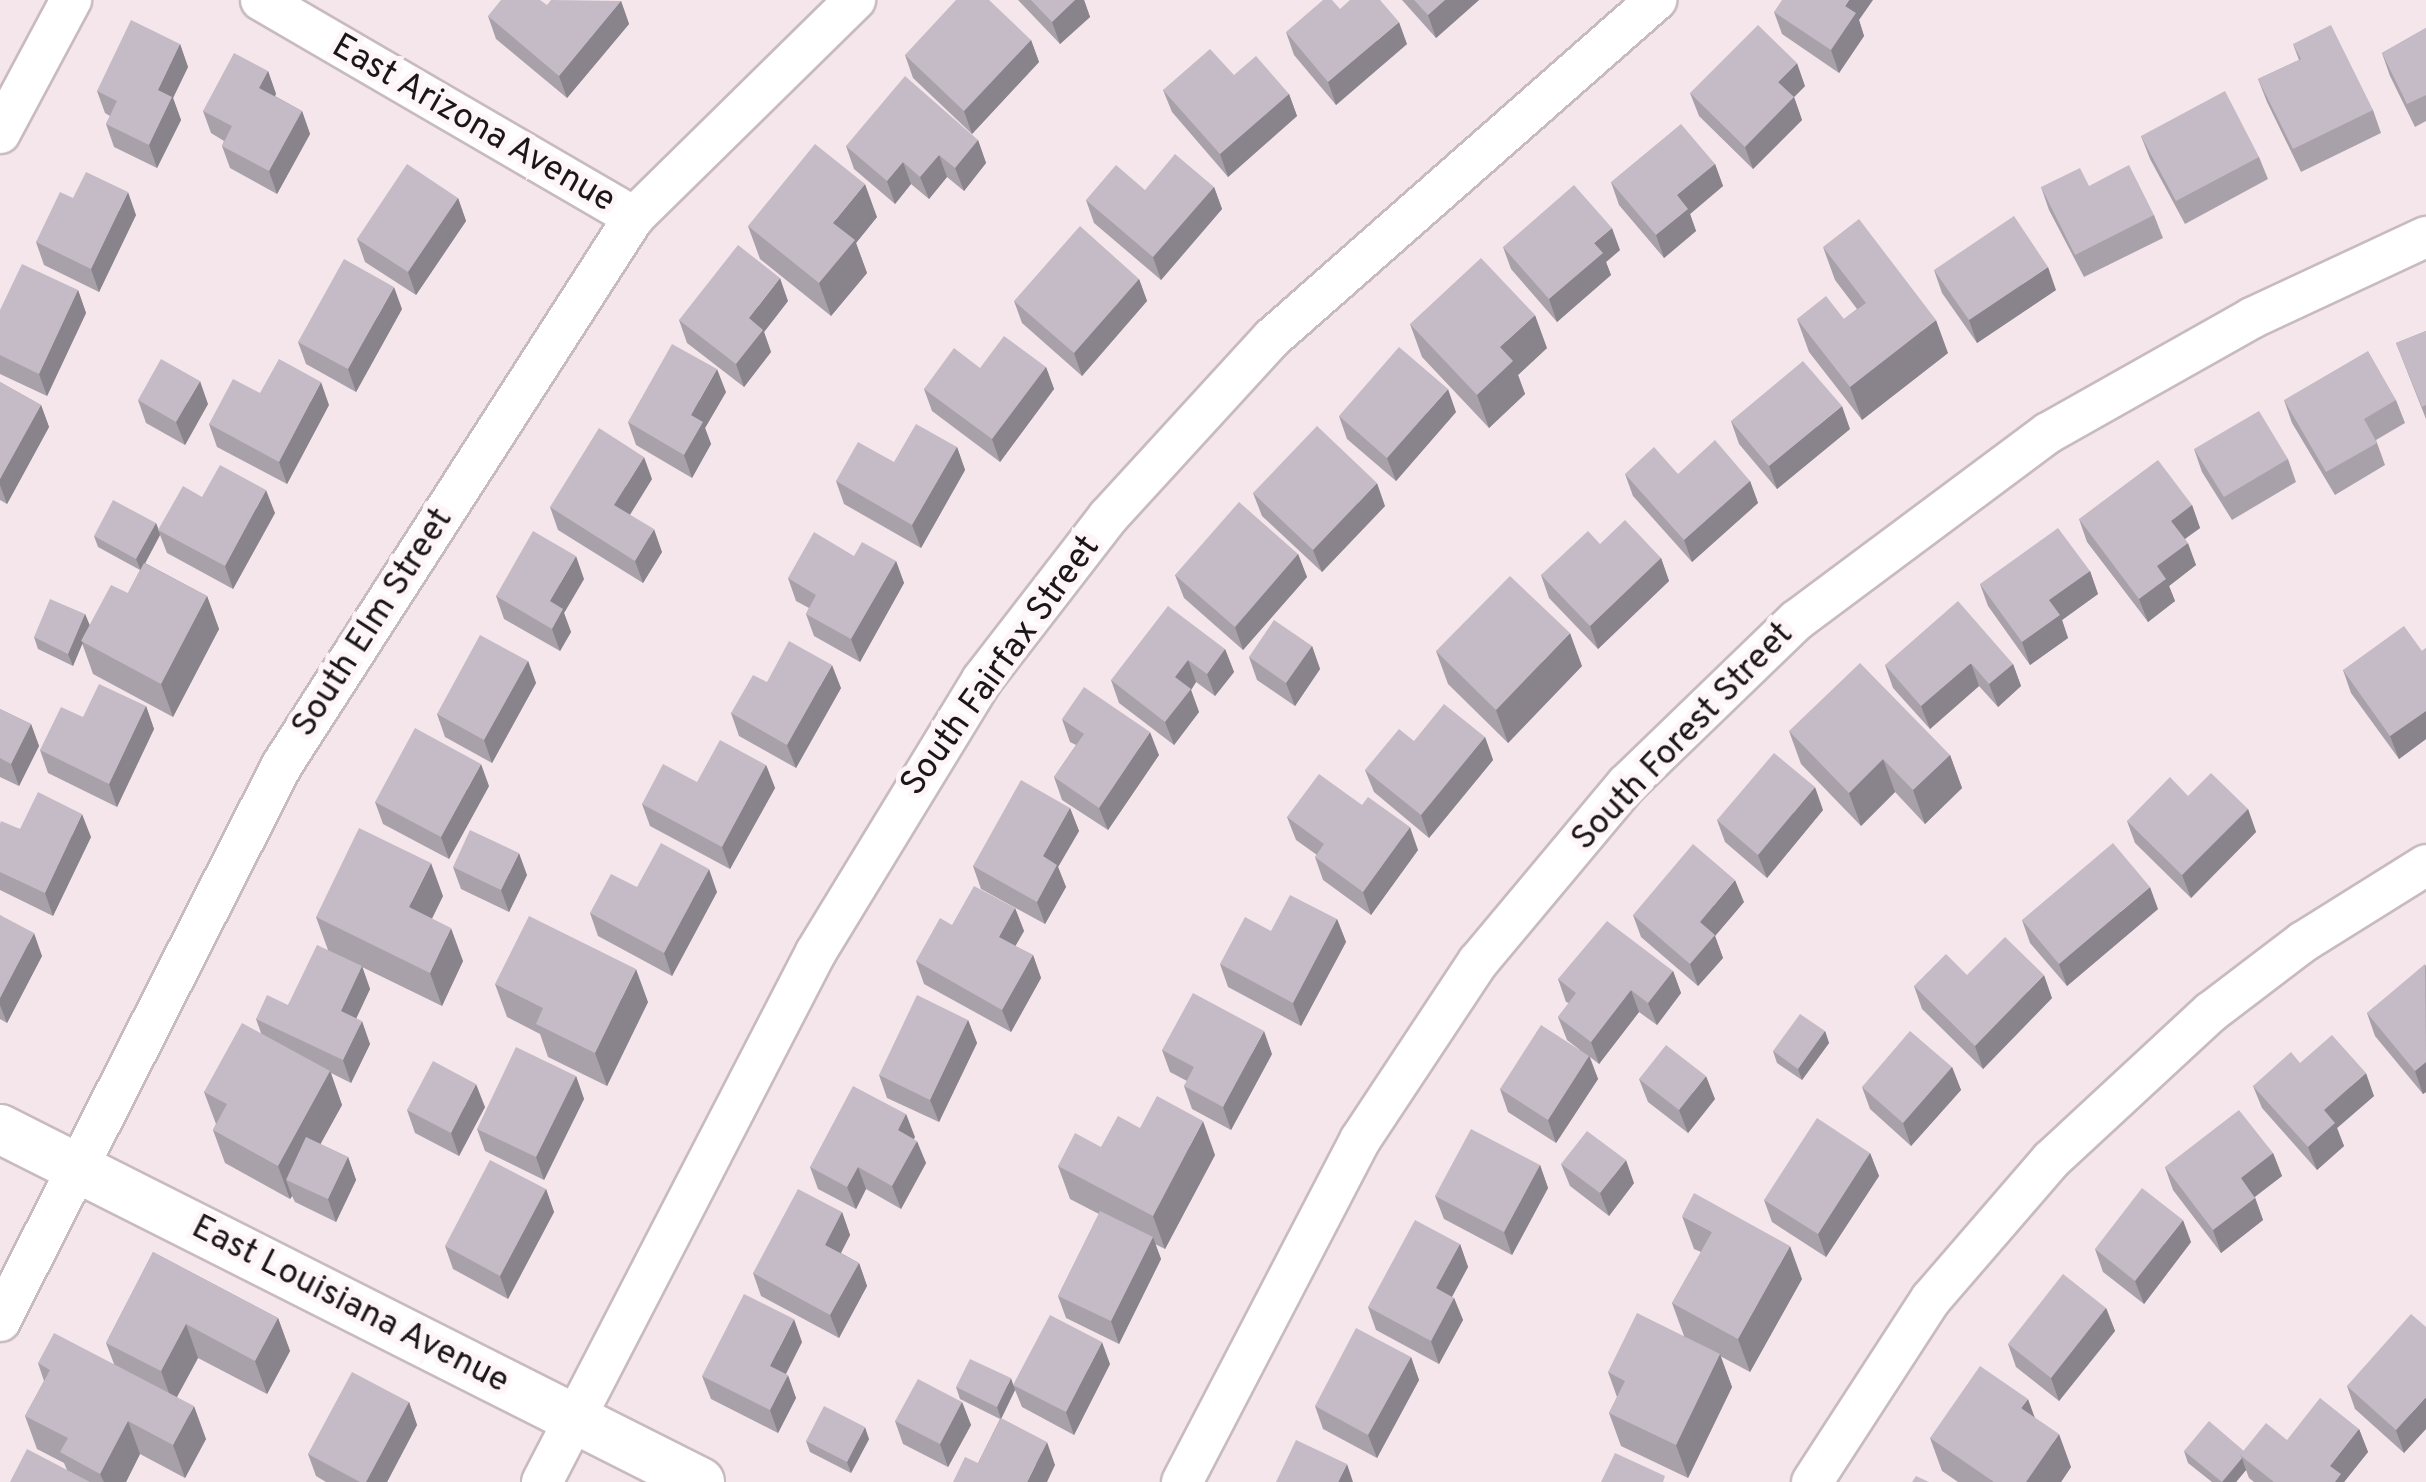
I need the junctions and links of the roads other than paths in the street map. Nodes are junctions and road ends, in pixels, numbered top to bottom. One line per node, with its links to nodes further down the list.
1 (72, 0): 5 (street)
2 (261, 0): 6 (street, East Arizona Avenue)
3 (854, 0): 6 (street, South Elm Street)
4 (1656, 0): 12 (street, South Fairfax Street)
5 (0, 133)
6 (634, 217): 10 (street, South Elm Street)
7 (2426, 237): 15 (street, South Forest Street)
8 (2426, 865): 16 (street)
9 (0, 1128): 10 (street, East Louisiana Avenue)
10 (77, 1168): 11 (street, South Elm Street); 12 (street, East Louisiana Avenue)
11 (0, 1321)
12 (576, 1419): 13 (street, South Fairfax Street); 14 (street, East Louisiana Avenue)
13 (542, 1482)
14 (700, 1482)
15 (1182, 1482)
16 (1812, 1482)

